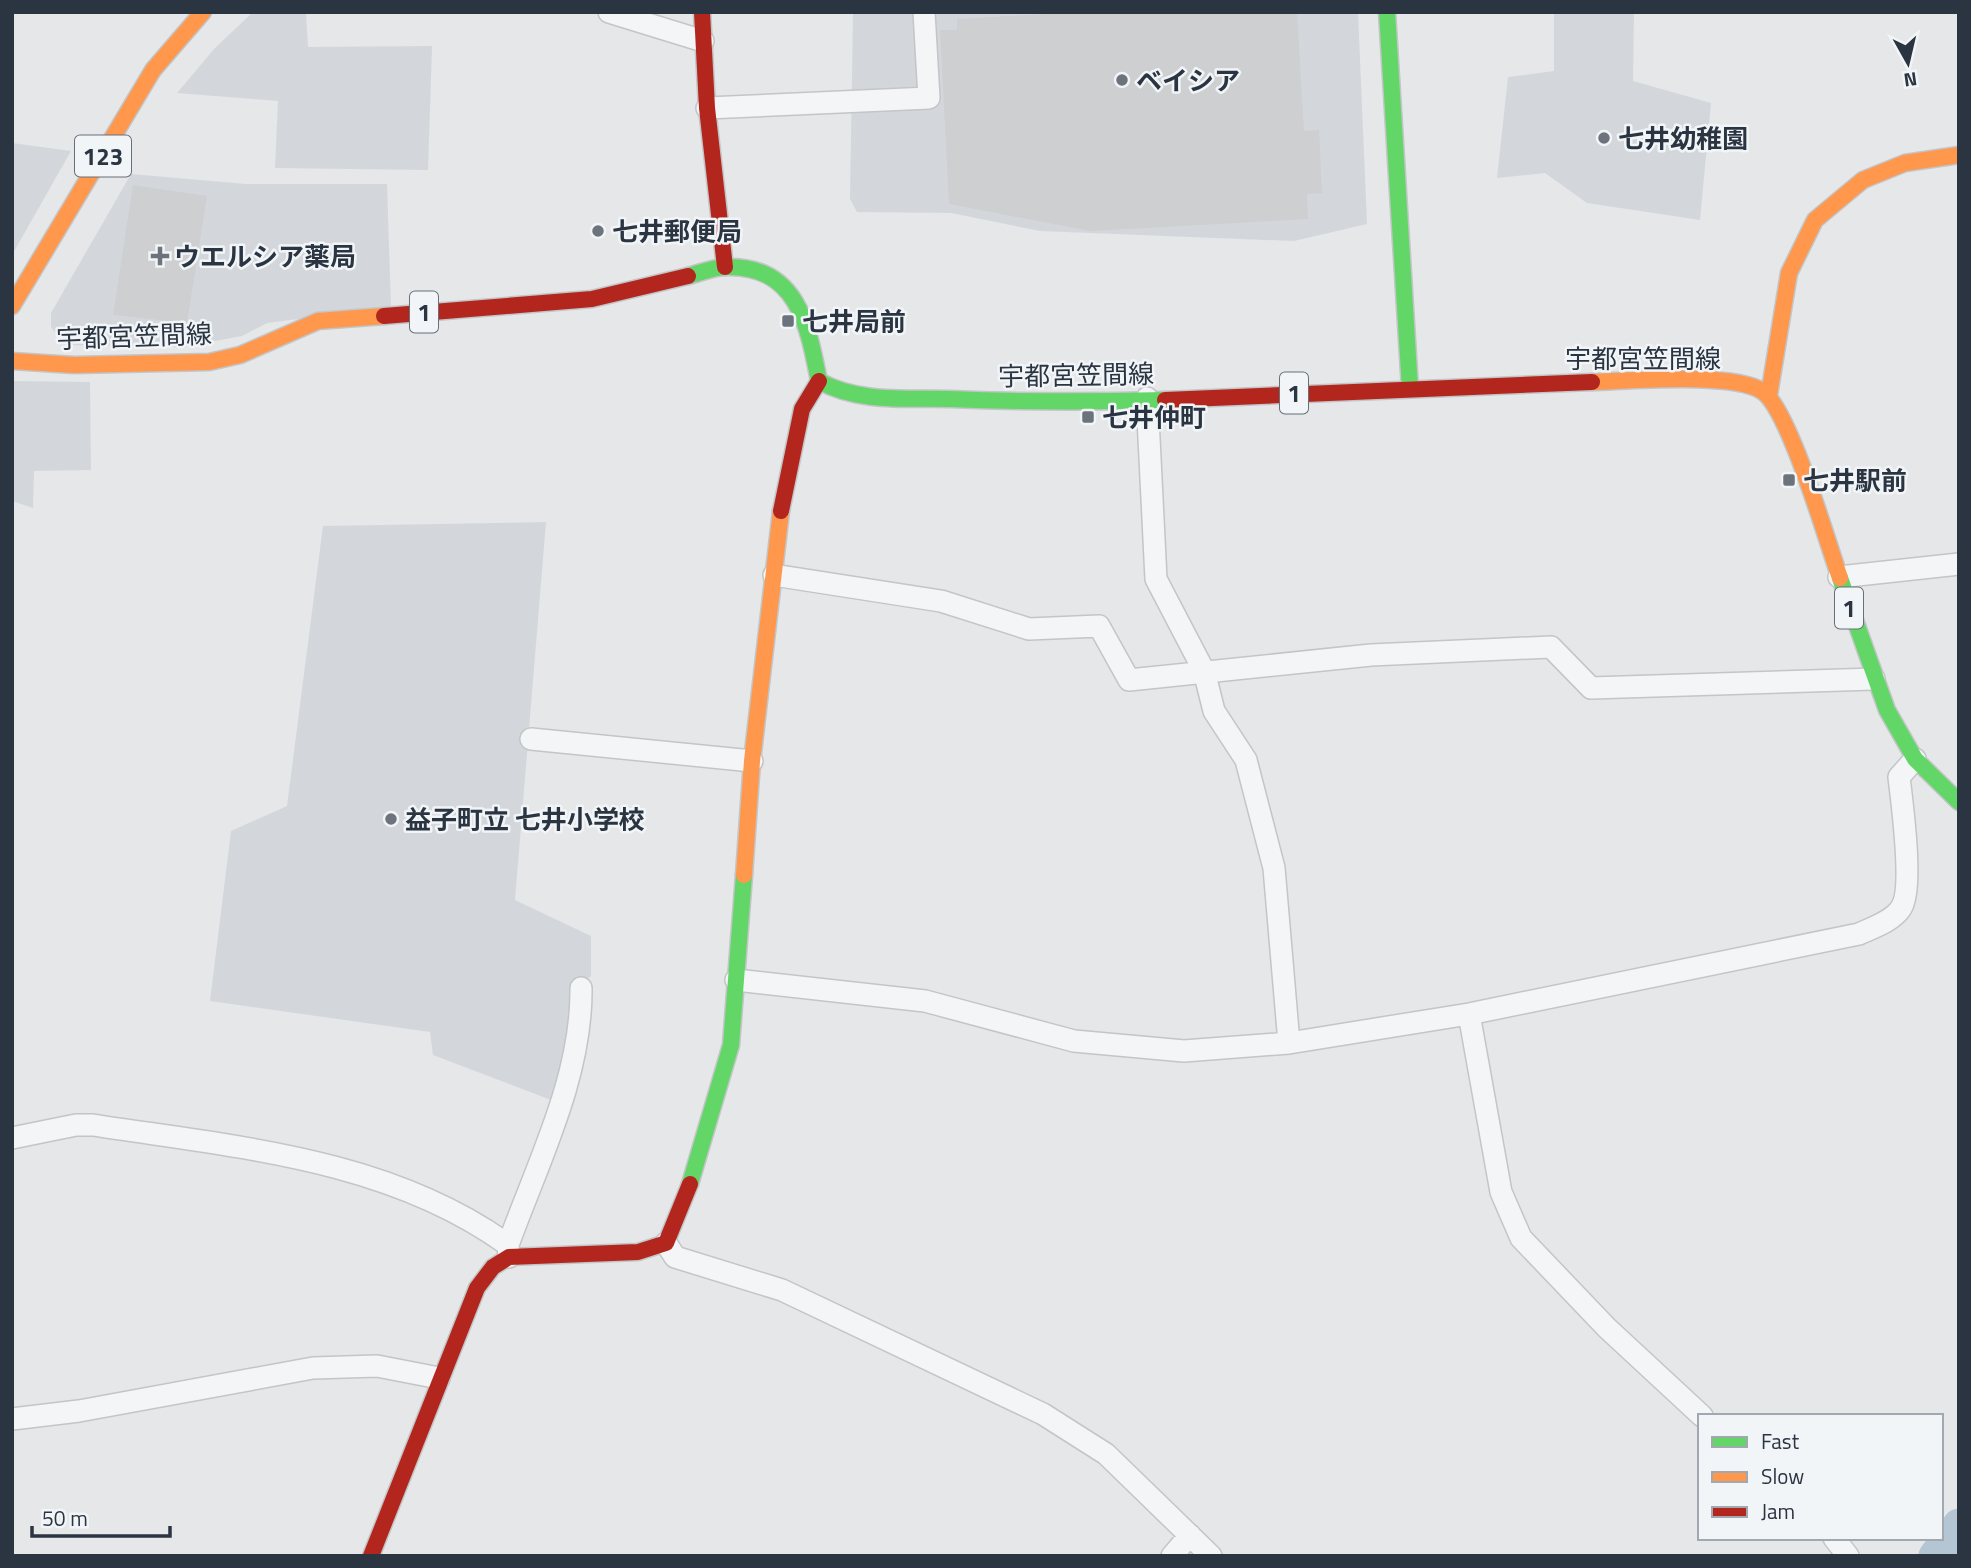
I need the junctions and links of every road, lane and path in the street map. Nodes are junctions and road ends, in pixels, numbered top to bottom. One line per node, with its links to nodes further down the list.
1 (203, 12): 10 (main road, 123)
2 (609, 12): 6 (street)
3 (702, 12): 6 (main road)
4 (924, 12): 7 (street)
5 (1387, 12): 13 (main road)
6 (703, 41): 7 (main road)
7 (707, 108): 9 (main road)
8 (1959, 155): 14 (main road)
9 (724, 267): 11 (main road, 宇都宮笠間線 / 1); 12 (main road, 宇都宮笠間線 / 1)
10 (12, 306)
11 (12, 361)
12 (819, 381): 15 (main road, 宇都宮笠間線 / 1); 17 (main road)
13 (1410, 389): 14 (main road, 宇都宮笠間線 / 1); 15 (main road, 宇都宮笠間線 / 1)
14 (1769, 395): 18 (main road, 1)
15 (1147, 398): 19 (street)
16 (1959, 564): 18 (street)
17 (774, 575): 19 (street); 23 (main road)
18 (1839, 577): 20 (main road, 1)
19 (1204, 671): 20 (street); 28 (street)
20 (1874, 679): 22 (main road, 1)
21 (531, 739): 23 (street)
22 (1915, 759): 24 (main road, 1); 27 (street)
23 (752, 761): 25 (main road)
24 (1959, 802)
25 (736, 979): 28 (street); 30 (main road)
26 (580, 988): 31 (street)
27 (1469, 1014): 28 (street); 33 (street)
28 (1289, 1043)
29 (12, 1138): 31 (street)
30 (666, 1243): 31 (main road); 35 (street)
31 (508, 1251): 32 (main road)
32 (439, 1378): 34 (street); 37 (main road)
33 (1700, 1414)
34 (12, 1419)
35 (1190, 1535): 38 (street); 39 (street)
36 (1836, 1540): 40 (street)
37 (371, 1556)
38 (1172, 1556)
39 (1211, 1556)
40 (1848, 1556)

